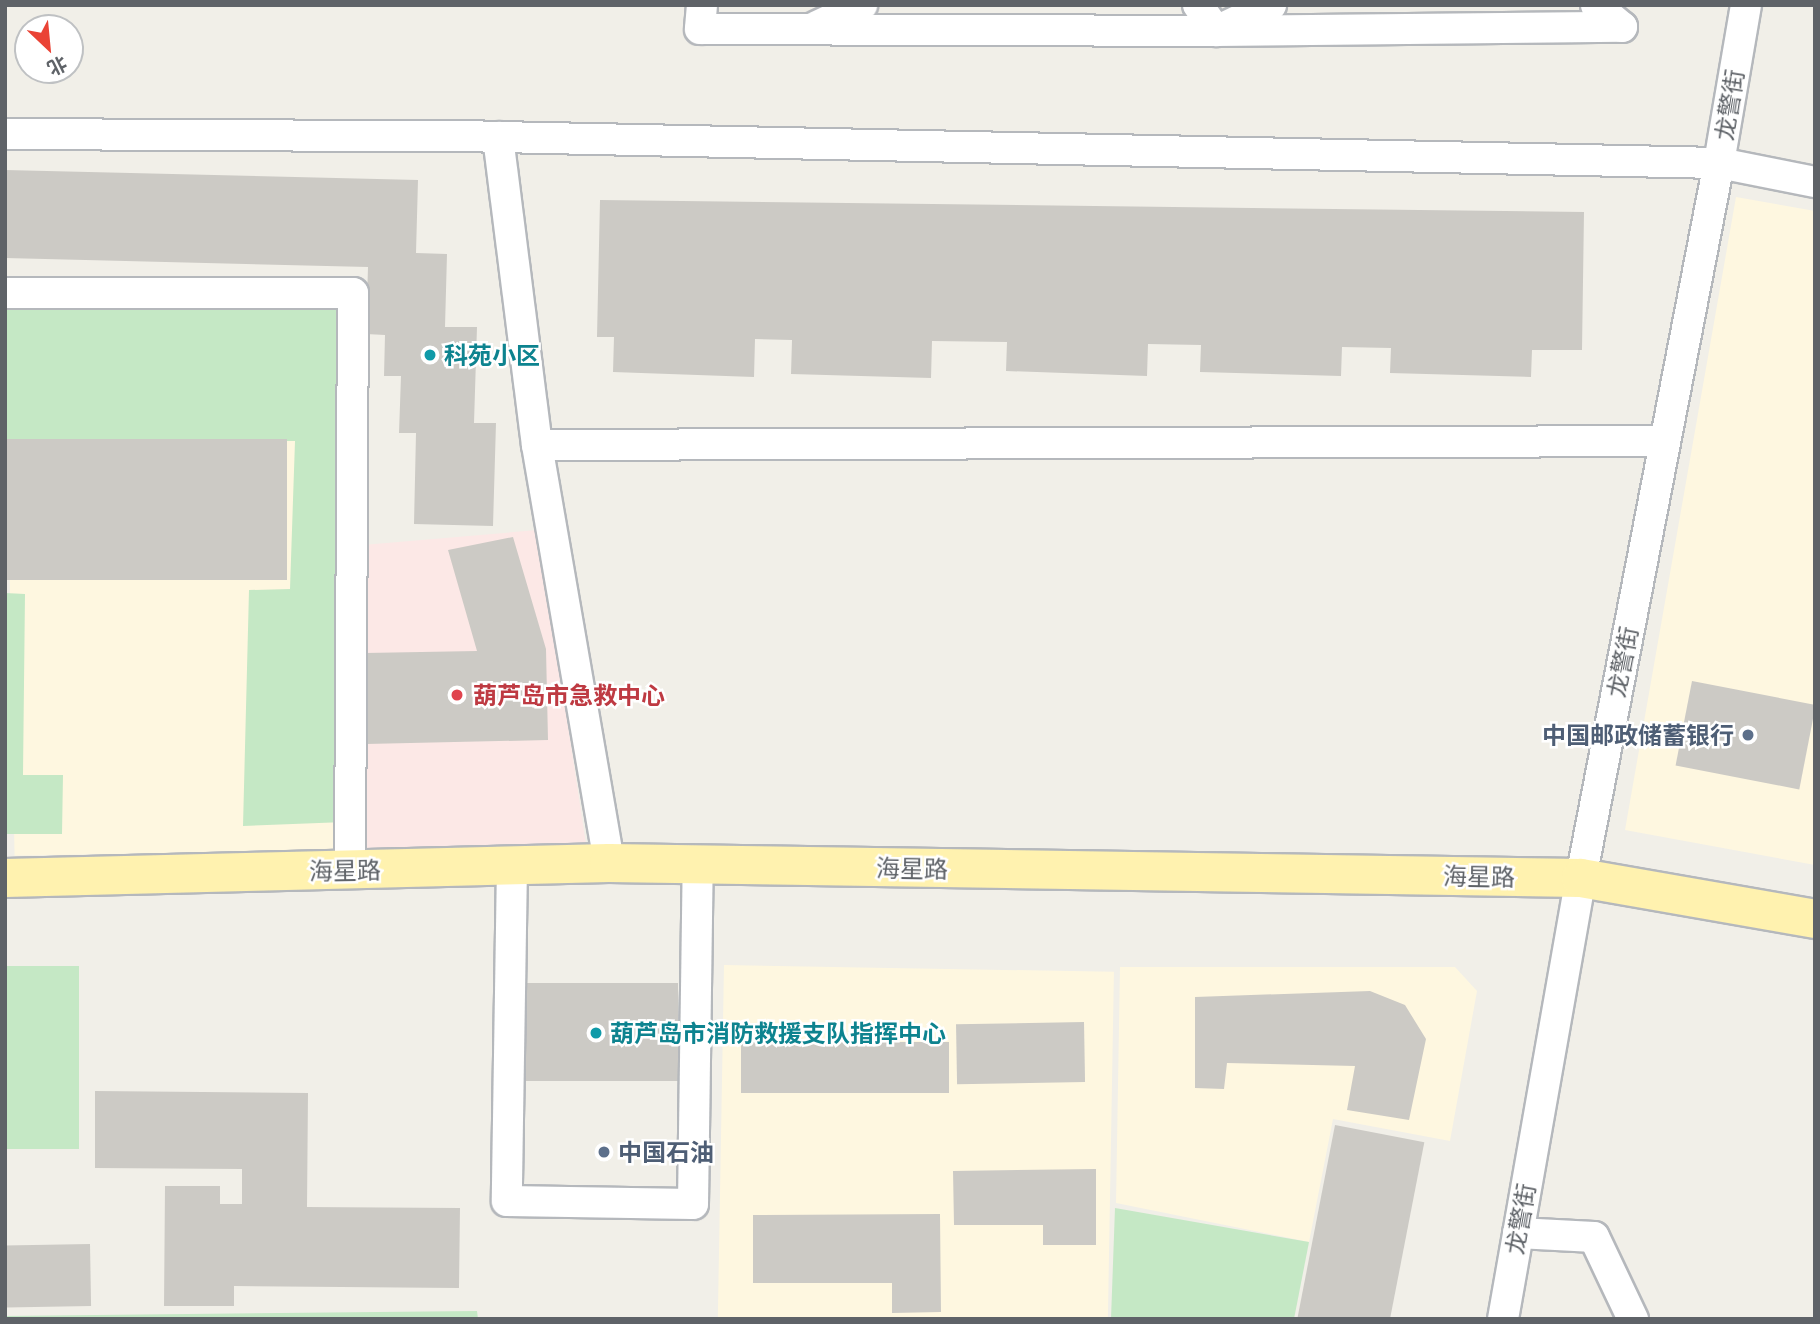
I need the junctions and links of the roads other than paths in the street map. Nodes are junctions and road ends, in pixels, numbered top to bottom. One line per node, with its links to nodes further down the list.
1 (702, 5): 7 (street)
2 (862, 5): 7 (street)
3 (1198, 5): 8 (street)
4 (1271, 5): 8 (street)
5 (1595, 5): 8 (street)
6 (1746, 5): 11 (street, 龙警街)
7 (811, 29): 8 (street)
8 (1216, 31)
9 (5, 134): 10 (street)
10 (498, 137): 11 (street); 15 (street)
11 (1719, 163): 12 (street); 14 (street, 龙警街)
12 (1815, 182)
13 (5, 293): 19 (street)
14 (1665, 441): 15 (street); 21 (street, 龙警街)
15 (537, 445): 16 (street)
16 (609, 863): 17 (main road, 海星路); 18 (main road, 海星路)
17 (698, 864): 18 (street); 21 (main road, 海星路)
18 (512, 865): 19 (main road, 海星路)
19 (350, 870): 20 (main road, 海星路)
20 (5, 878)
21 (1581, 878): 22 (main road, 海星路); 23 (street, 龙警街)
22 (1815, 919)
23 (1518, 1233): 24 (street, 龙警街); 25 (street)
24 (1503, 1319)
25 (1633, 1319)

